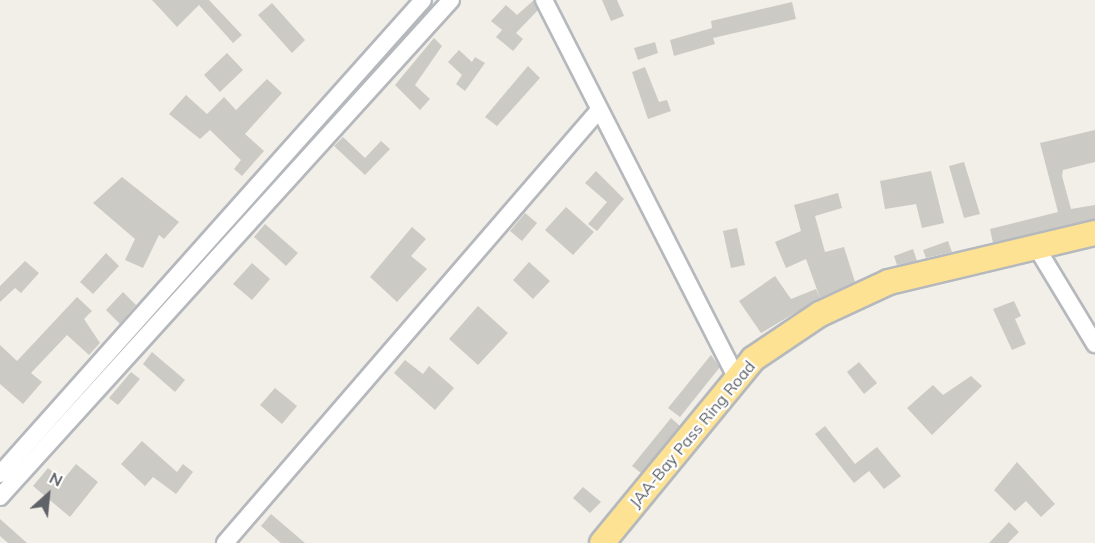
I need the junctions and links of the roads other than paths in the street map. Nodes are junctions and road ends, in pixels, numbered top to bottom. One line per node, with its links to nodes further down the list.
1 (423, 0): 9 (street)
2 (450, 0): 10 (street)
3 (544, 0): 4 (street)
4 (599, 110): 8 (street); 11 (street)
5 (1095, 233): 6 (highway, JAA-Bay Pass Ring Road)
6 (1035, 245): 7 (street); 8 (highway, JAA-Bay Pass Ring Road)
7 (1095, 344)
8 (737, 378): 12 (highway, JAA-Bay Pass Ring Road)
9 (0, 474)
10 (0, 497)
11 (225, 543)
12 (602, 543)

